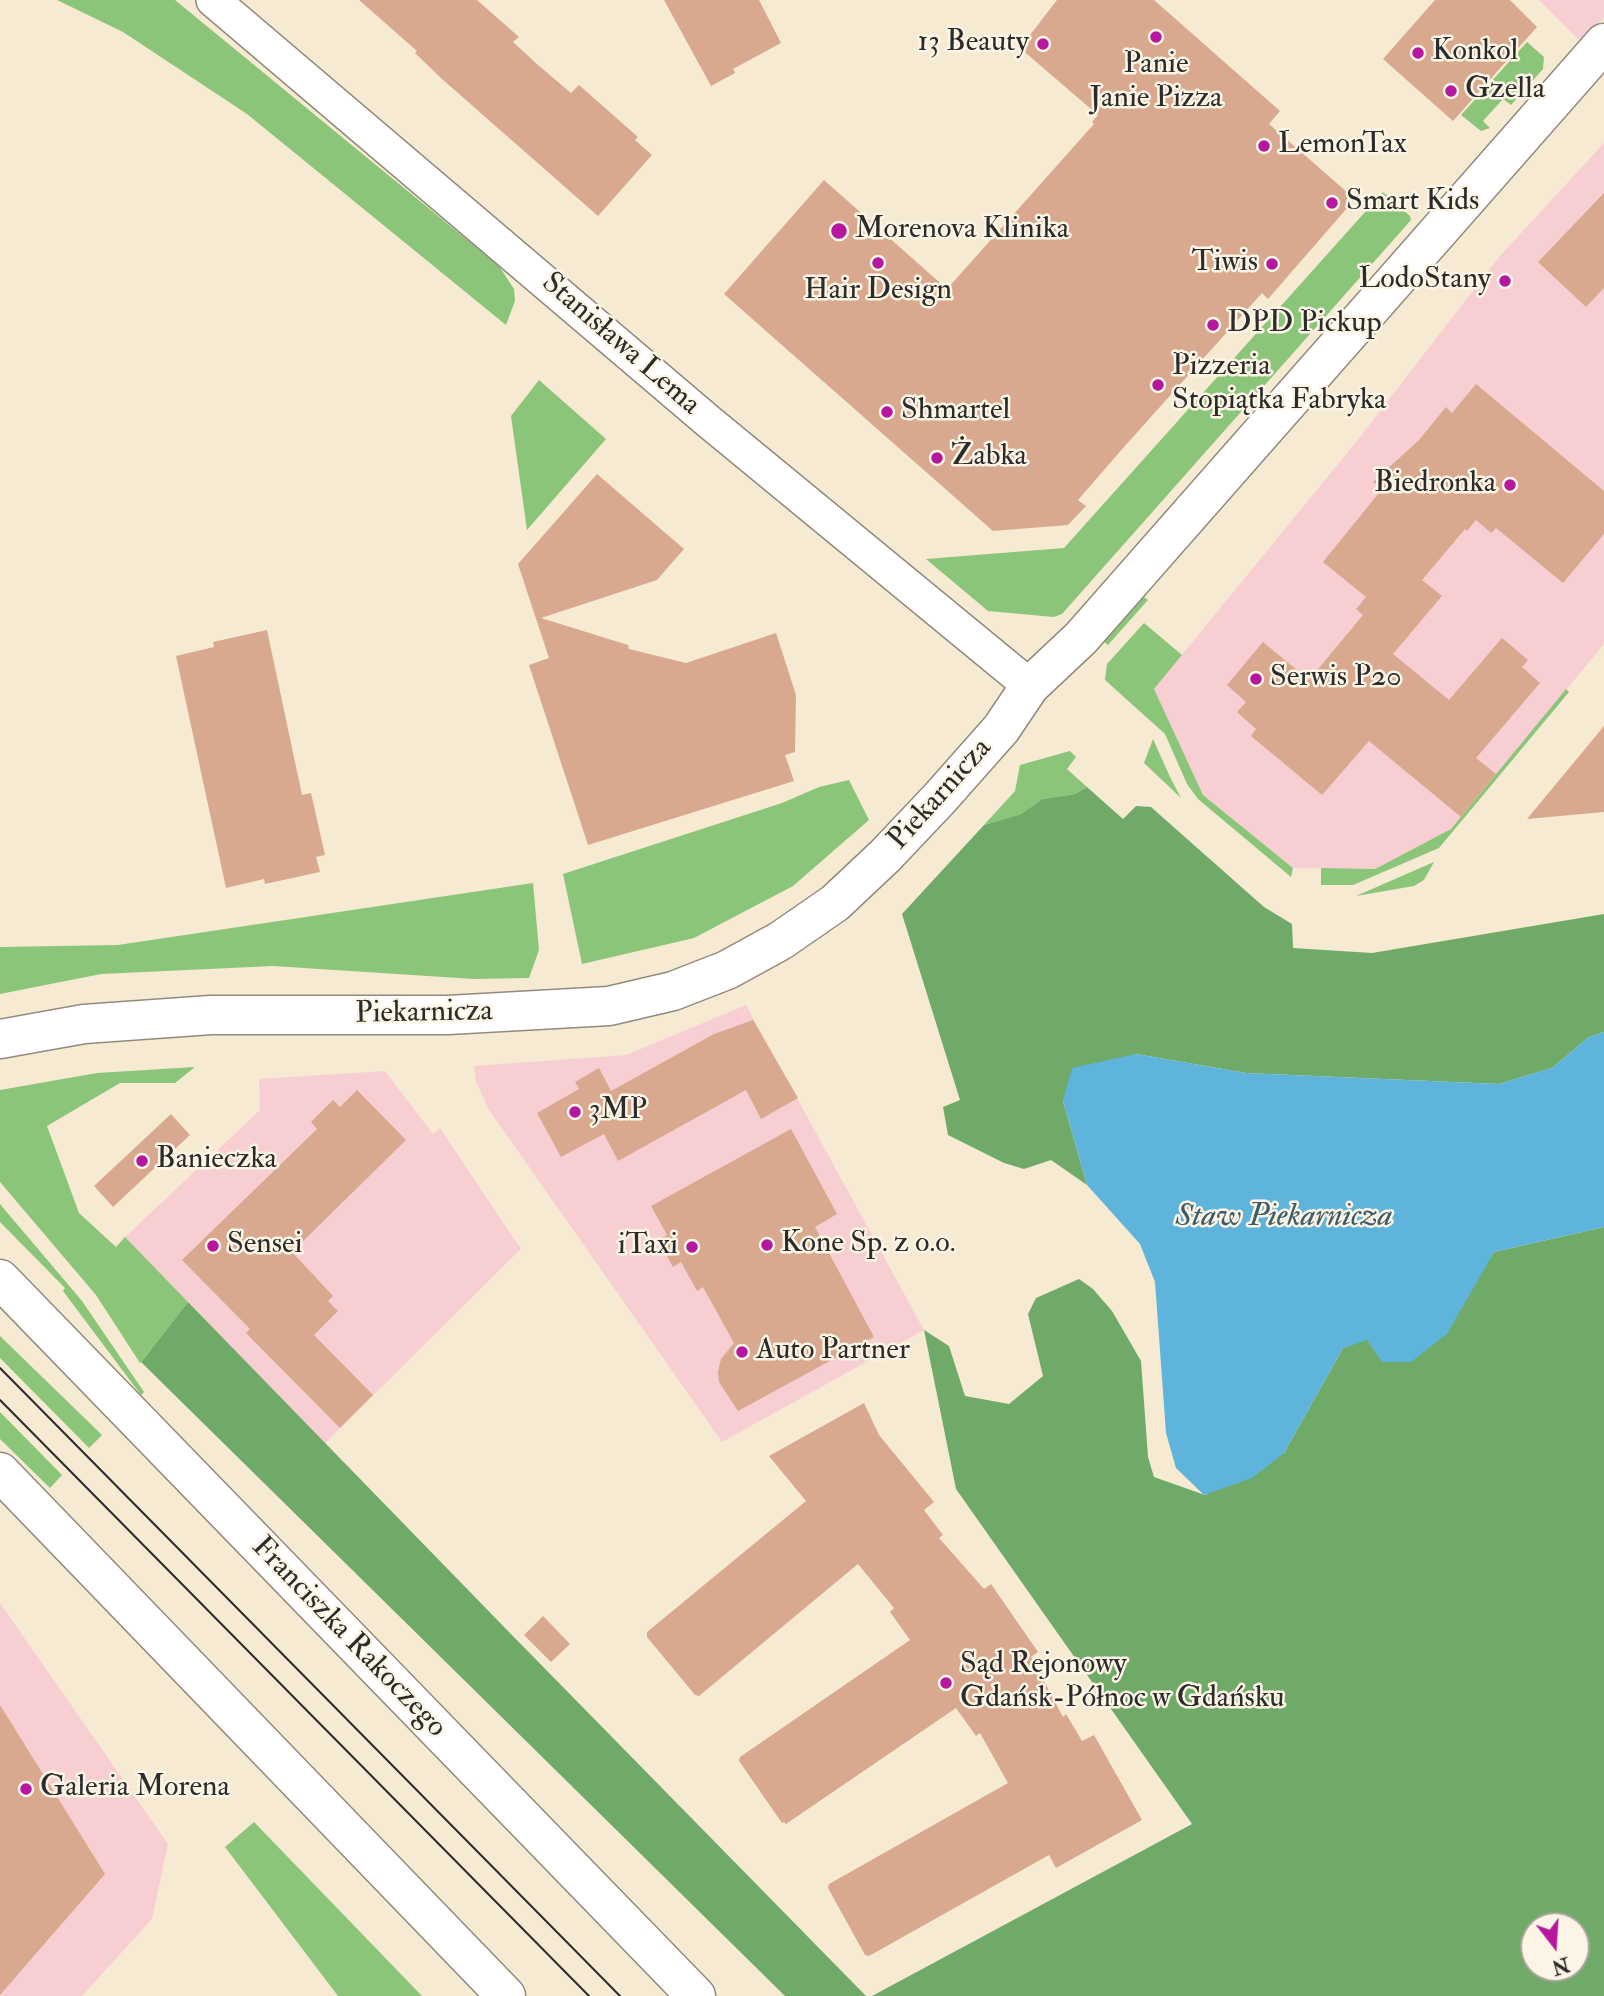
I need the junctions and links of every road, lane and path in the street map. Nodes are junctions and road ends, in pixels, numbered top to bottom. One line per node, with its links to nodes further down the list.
1 (213, 0): 3 (street, Stanisława Lema)
2 (1604, 43): 3 (street, Piekarnicza)
3 (1030, 686): 4 (street, Piekarnicza)
4 (4, 1041)
5 (0, 1279): 8 (street, Franciszka Rakoczego)
6 (0, 1472): 7 (street)
7 (506, 1996)
8 (696, 1996)

